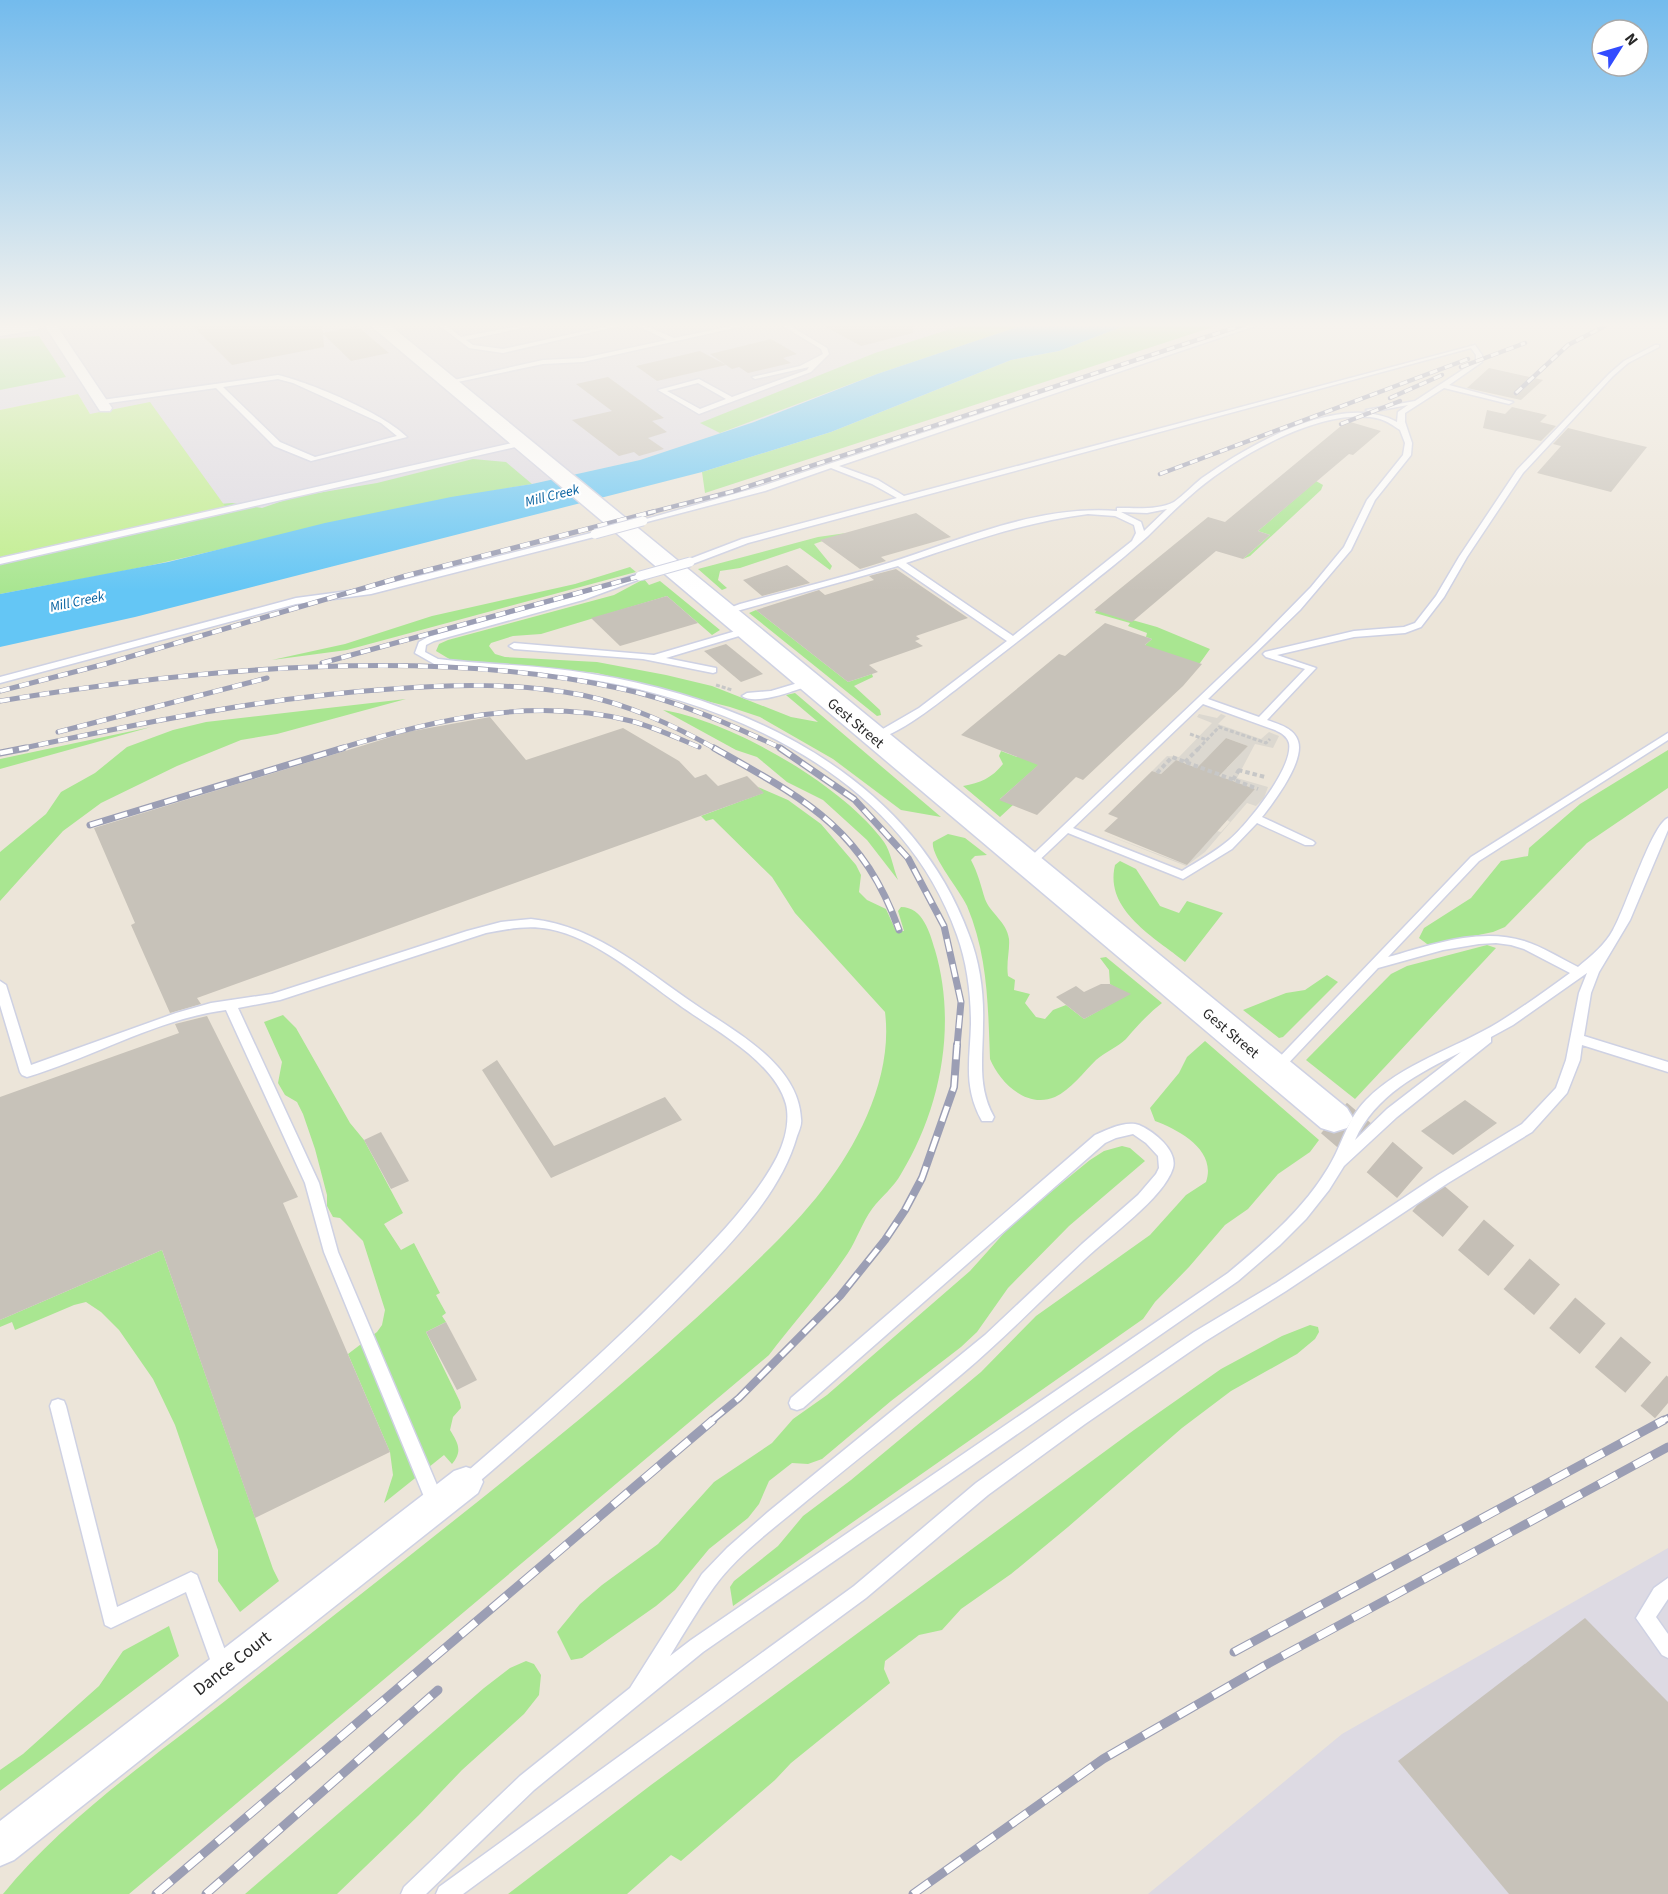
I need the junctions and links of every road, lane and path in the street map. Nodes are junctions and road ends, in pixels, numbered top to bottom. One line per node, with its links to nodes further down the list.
1 (247, 414): 2 (lane)
2 (369, 414)
3 (487, 414): 13 (street, Gest Street)
4 (987, 414): 14 (lane)
5 (1219, 414): 15 (lane)
6 (1349, 414): 11 (lane)
7 (1369, 414): 11 (lane)
8 (1377, 414): 12 (lane)
9 (1401, 414): 12 (lane)
10 (1574, 414): 27 (lane)
11 (1340, 416): 16 (lane)
12 (1405, 430): 26 (lane)
13 (521, 443): 18 (street, Gest Street); 20 (lane)
14 (832, 466): 15 (lane); 18 (lane, bridge)
15 (904, 499): 58 (lane, bridge)
16 (1177, 502): 17 (lane); 19 (lane)
17 (1095, 510): 19 (lane); 21 (lane)
18 (603, 526): 22 (street, Gest Street); 30 (lane)
19 (1133, 544): 24 (lane)
20 (0, 561)
21 (900, 563): 22 (lane); 24 (lane)
22 (723, 612): 23 (street, Gest Street)
23 (746, 631): 28 (lane); 31 (street, Gest Street)
24 (1012, 640): 36 (lane)
25 (514, 646): 28 (lane)
26 (1254, 649): 27 (lane); 33 (lane)
27 (1268, 654): 34 (lane)
28 (655, 658): 29 (lane)
29 (713, 670)
30 (0, 680)
31 (808, 683): 32 (lane); 36 (street, Gest Street)
32 (747, 696)
33 (1201, 700): 34 (lane); 47 (lane)
34 (1261, 721): 43 (lane)
35 (1668, 736): 51 (lane)
36 (874, 737): 49 (street, Gest Street)
37 (1198, 737): 38 (path)
38 (1207, 740): 39 (path); 40 (path)
39 (1257, 740)
40 (1185, 762): 41 (path); 42 (path)
41 (1157, 773)
42 (1233, 780): 43 (path); 44 (path)
43 (1280, 781): 44 (lane)
44 (1273, 794): 45 (lane)
45 (1255, 818): 47 (lane); 48 (lane)
46 (1668, 821): 50 (lane)
47 (1067, 829): 49 (lane)
48 (1310, 843)
49 (1028, 865): 57 (street, Gest Street)
50 (1606, 948): 52 (lane); 55 (lane)
51 (1374, 965): 52 (lane); 57 (lane)
52 (1578, 972): 67 (lane)
53 (0, 986): 54 (lane)
54 (231, 1006): 62 (lane); 63 (lane)
55 (1577, 1039): 56 (lane); 70 (lane)
56 (1668, 1067)
57 (1275, 1069): 59 (street, Gest Street)
58 (987, 1117)
59 (1334, 1118)
60 (797, 1403): 67 (lane)
61 (58, 1407): 66 (lane)
62 (466, 1482): 63 (street, Dance Court)
63 (437, 1505): 66 (street, Dance Court)
64 (1668, 1587): 65 (lane)
65 (1668, 1649)
66 (223, 1670): 68 (street, Dance Court)
67 (634, 1696): 69 (lane)
68 (0, 1846)
69 (411, 1894)
70 (446, 1894)

